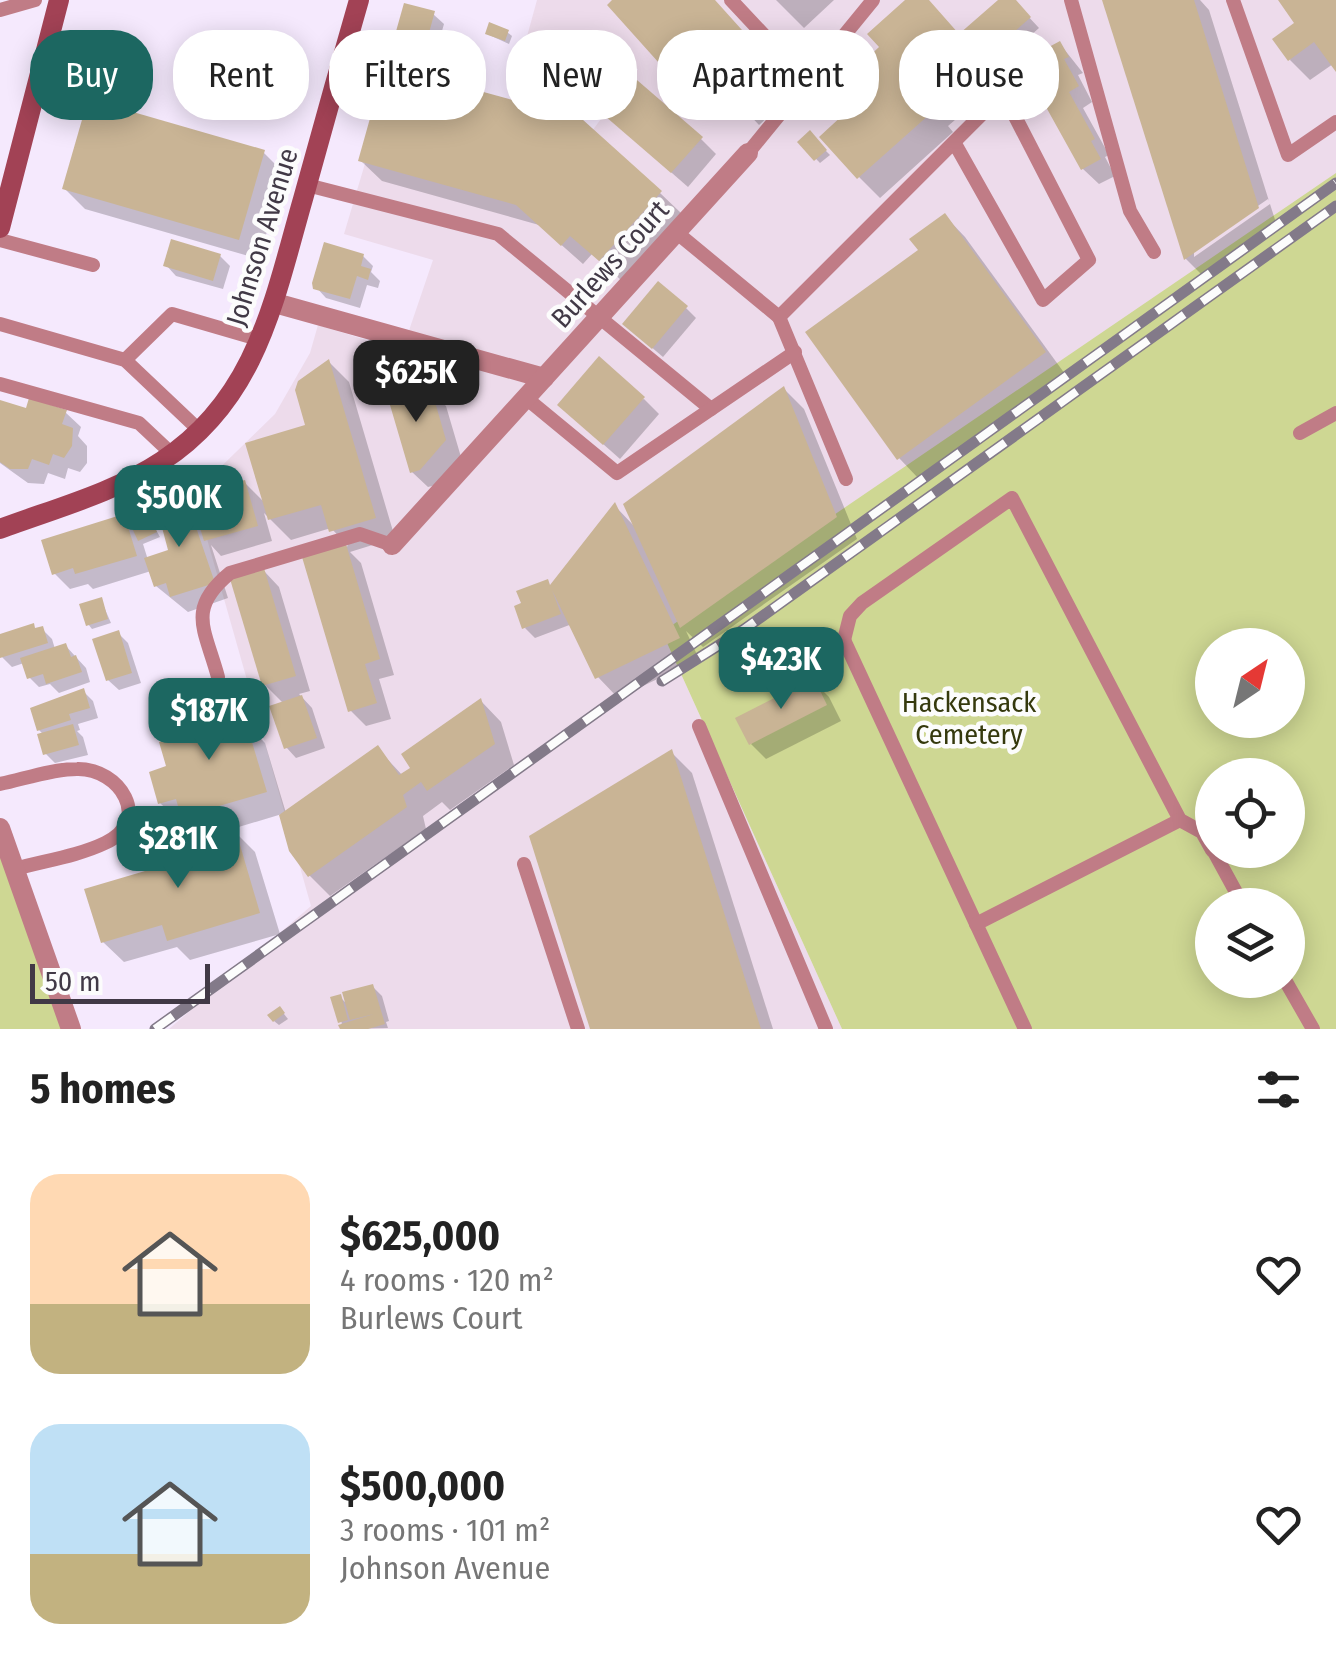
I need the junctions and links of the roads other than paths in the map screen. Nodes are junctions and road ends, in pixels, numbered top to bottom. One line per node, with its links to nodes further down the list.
1 (35, 0): 8 (lane)
2 (58, 0): 16 (main road)
3 (359, 0): 15 (main road, Johnson Avenue)
4 (731, 0): 9 (lane)
5 (873, 0): 10 (lane)
6 (1071, 0): 19 (lane)
7 (1232, 0): 12 (lane)
8 (0, 10)
9 (759, 30)
10 (849, 30)
11 (775, 120): 14 (lane)
12 (1336, 122)
13 (954, 142): 13 (lane); 23 (lane)
14 (748, 153): 17 (street, Burlews Court)
15 (306, 185): 21 (main road, Johnson Avenue); 22 (lane)
16 (0, 228)
17 (676, 232): 22 (street, Burlews Court); 23 (lane)
18 (0, 240): 20 (lane)
19 (1154, 252)
20 (93, 265)
21 (275, 303): 25 (main road, Johnson Avenue); 28 (street)
22 (600, 316): 28 (street, Burlews Court); 31 (lane)
23 (779, 317): 26 (lane)
24 (0, 324): 27 (lane)
25 (261, 340): 27 (lane); 33 (main road, Johnson Avenue)
26 (795, 352): 31 (lane); 36 (lane)
27 (126, 360): 33 (lane)
28 (544, 378): 30 (street, Burlews Court)
29 (0, 384): 35 (lane)
30 (526, 398): 31 (lane); 38 (street, Burlews Court)
31 (710, 409)
32 (1336, 413): 34 (lane)
33 (200, 431): 35 (main road, Johnson Avenue)
34 (1300, 433)
35 (172, 454): 37 (main road, Johnson Avenue)
36 (846, 479)
37 (0, 529)
38 (392, 545): 40 (lane)
39 (844, 640): 41 (lane); 44 (lane); 49 (lane)
40 (218, 677)
41 (772, 678)
42 (698, 726): 53 (lane)
43 (0, 784): 48 (lane)
44 (1180, 820): 46 (lane); 49 (lane)
45 (0, 828): 48 (street)
46 (1195, 828)
47 (524, 864): 52 (lane)
48 (15, 869): 51 (street)
49 (976, 924): 54 (lane)
50 (1295, 998): 55 (lane)
51 (71, 1029)
52 (578, 1029)
53 (826, 1029)
54 (1025, 1029)
55 (1312, 1029)

